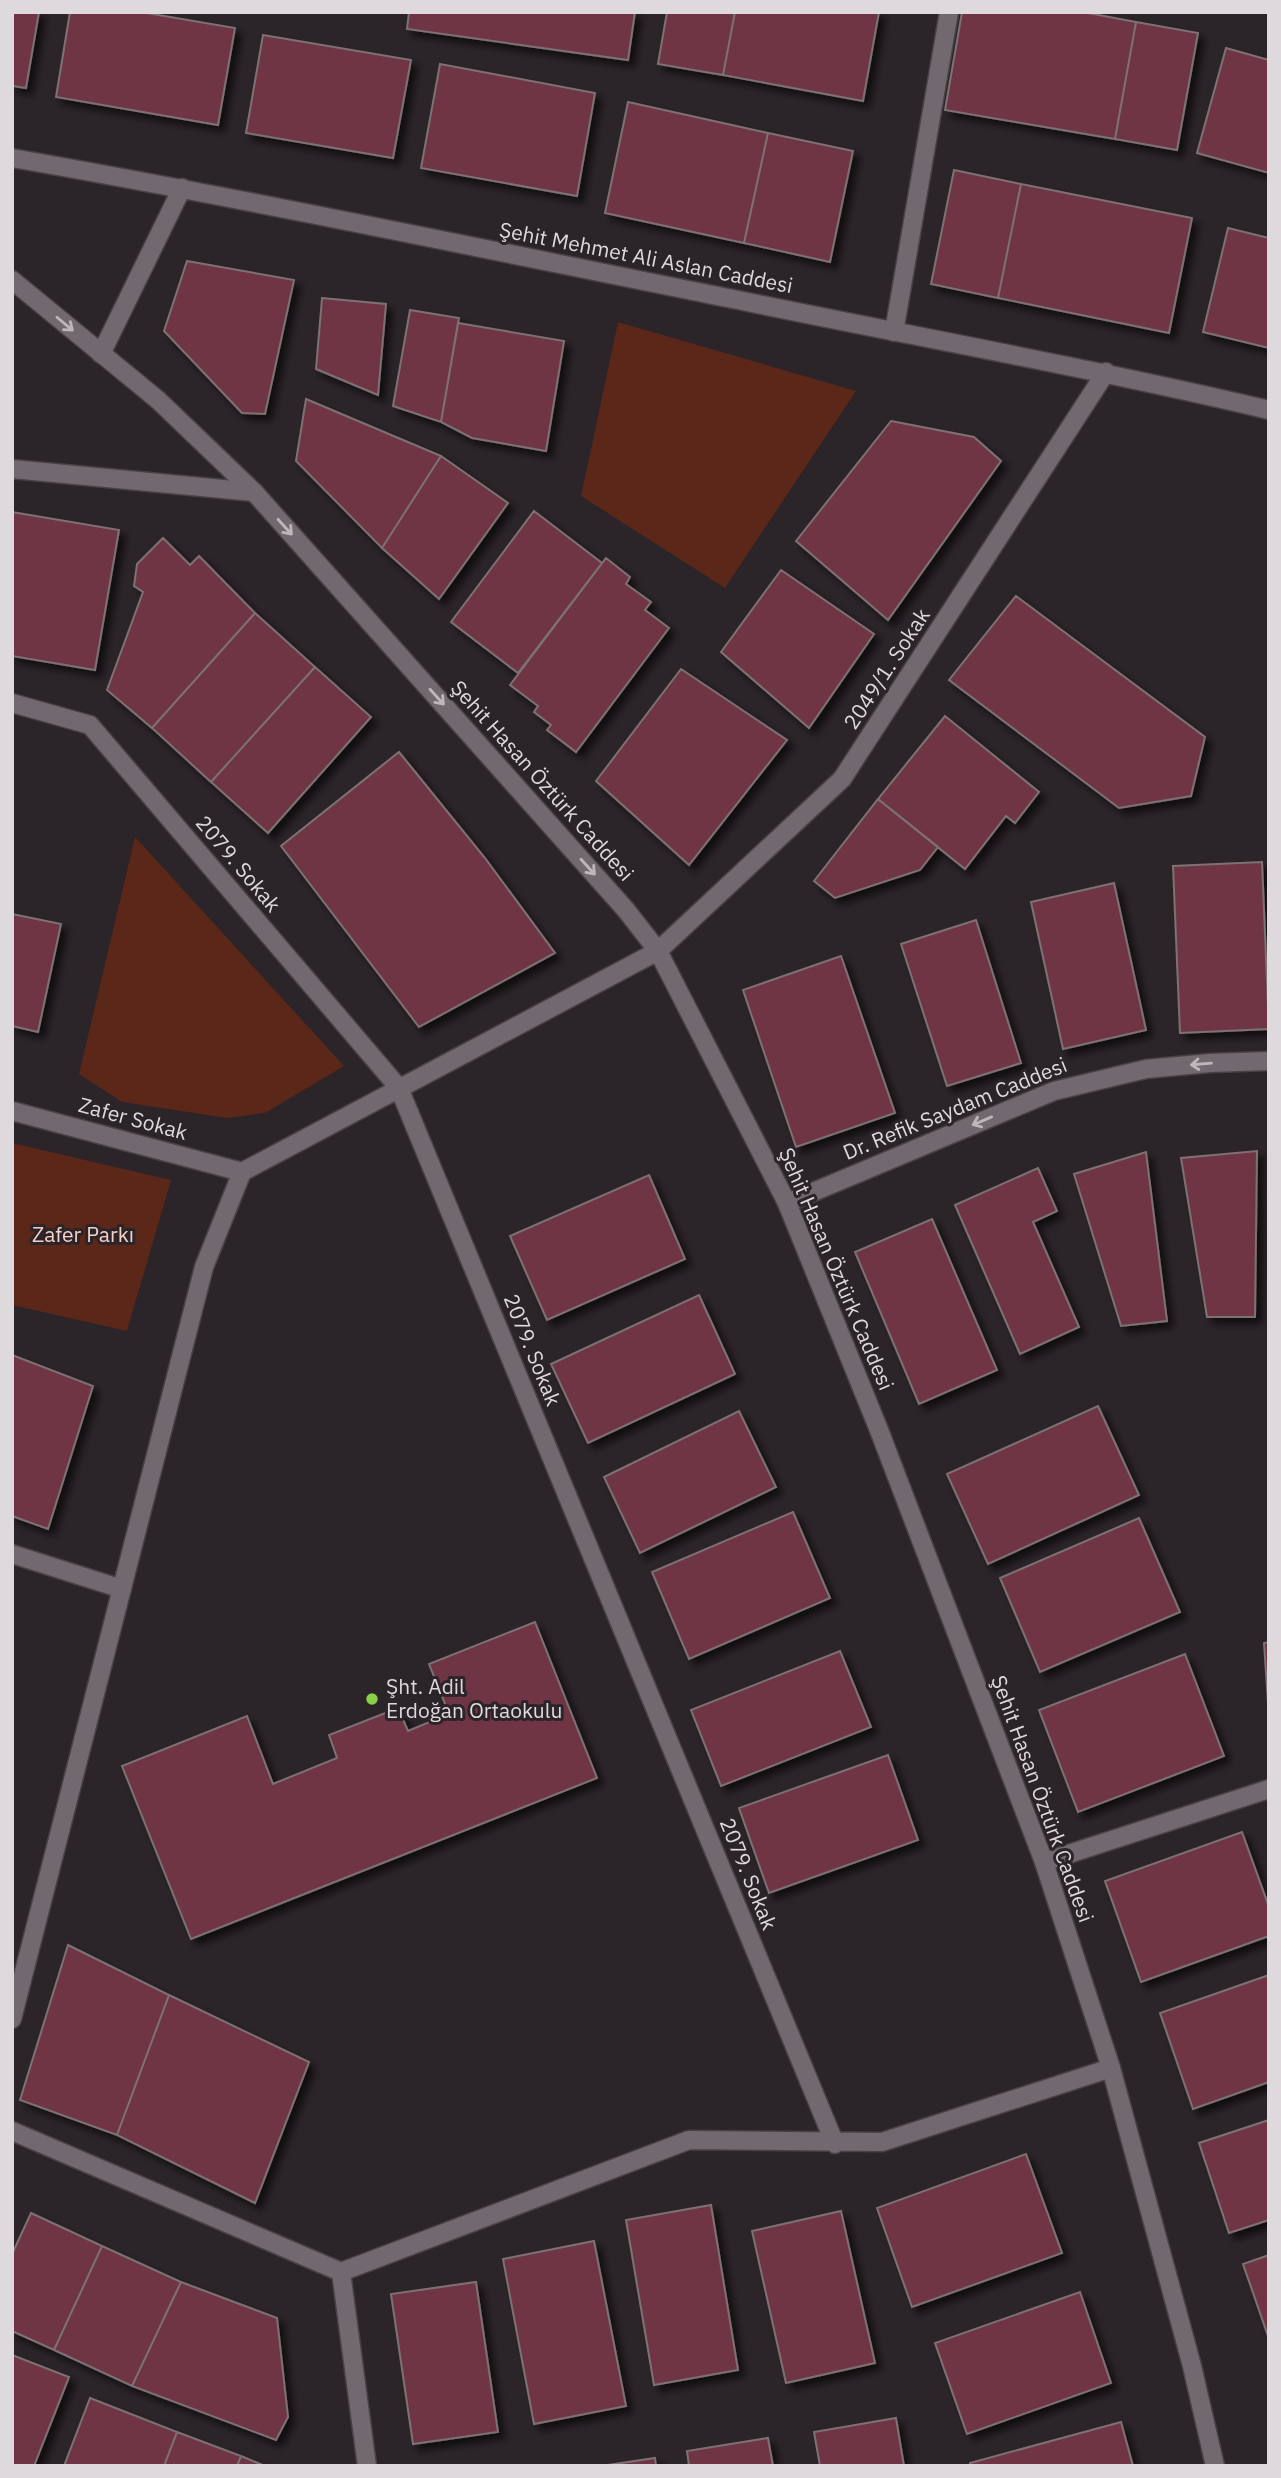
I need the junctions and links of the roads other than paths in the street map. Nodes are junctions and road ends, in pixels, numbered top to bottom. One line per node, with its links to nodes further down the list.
1 (949, 12): 5 (street)
2 (12, 158): 3 (street, Şehit Mehmet Ali Aslan Caddesi)
3 (182, 188): 5 (street, Şehit Mehmet Ali Aslan Caddesi); 6 (street)
4 (12, 280): 6 (street, Şehit Hasan Öztürk Caddesi, one-way to 6)
5 (894, 332): 7 (street, Şehit Mehmet Ali Aslan Caddesi)
6 (101, 354): 10 (street, Şehit Hasan Öztürk Caddesi)
7 (1106, 372): 8 (street, Şehit Mehmet Ali Aslan Caddesi); 12 (street, 2049/1. Sokak)
8 (1269, 410)
9 (12, 469): 10 (street)
10 (254, 492): 12 (street, Şehit Hasan Öztürk Caddesi, one-way to 12)
11 (12, 703): 14 (street, 2079. Sokak)
12 (658, 951): 14 (street, 2049/1. Sokak); 17 (street, Şehit Hasan Öztürk Caddesi)
13 (1269, 1061): 17 (street, Dr. Refik Saydam Caddesi, one-way to 17)
14 (399, 1088): 16 (street, 2049/1. Sokak); 25 (street, 2079. Sokak)
15 (12, 1111): 16 (street, Zafer Sokak)
16 (242, 1171): 19 (street)
17 (787, 1202): 21 (street, Şehit Hasan Öztürk Caddesi)
18 (12, 1554): 19 (street)
19 (122, 1589): 22 (street)
20 (1269, 1789): 21 (street)
21 (1044, 1862): 23 (street, Şehit Hasan Öztürk Caddesi)
22 (12, 2019)
23 (1111, 2068): 25 (street); 28 (street, Şehit Hasan Öztürk Caddesi)
24 (12, 2131): 26 (street)
25 (835, 2144): 26 (street)
26 (341, 2272): 27 (street)
27 (367, 2466)
28 (1215, 2466)

